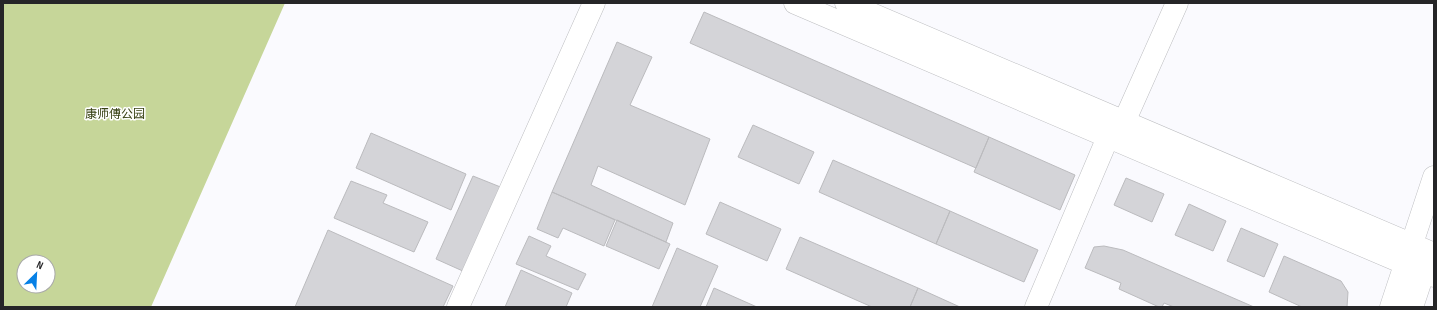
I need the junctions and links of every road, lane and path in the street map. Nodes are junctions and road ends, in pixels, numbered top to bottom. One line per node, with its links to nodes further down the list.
1 (594, 3): 10 (street)
2 (795, 3): 7 (street)
3 (846, 3): 5 (street)
4 (1177, 3): 6 (street)
5 (882, 10): 6 (street)
6 (1124, 122): 9 (street)
7 (1108, 137): 9 (street); 11 (street)
8 (1434, 177): 9 (street)
9 (1424, 257): 12 (street); 13 (street)
10 (458, 307)
11 (1036, 307)
12 (1391, 307)
13 (1412, 307)

